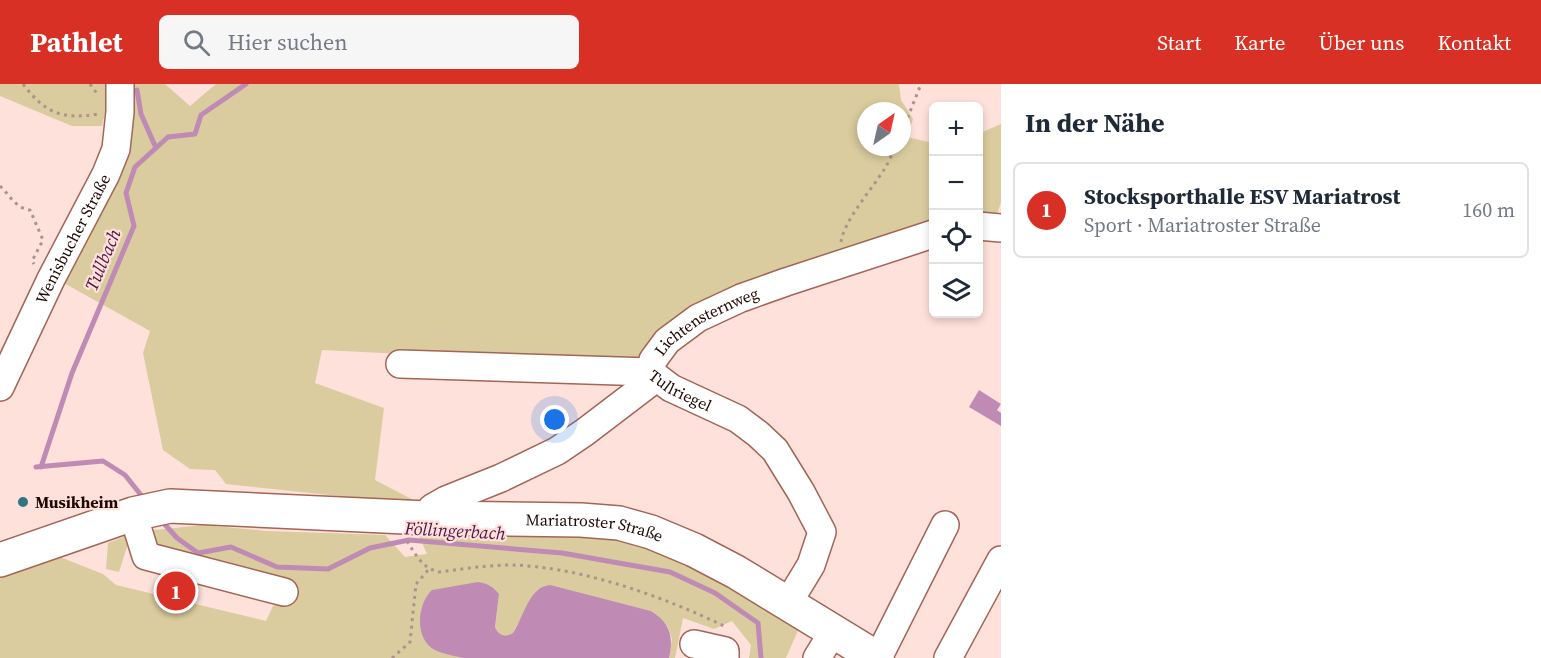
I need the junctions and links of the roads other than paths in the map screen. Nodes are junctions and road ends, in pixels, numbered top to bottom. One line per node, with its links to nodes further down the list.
1 (120, 84): 7 (street, Wenisbucher Straße)
2 (983, 226): 3 (street)
3 (1001, 228)
4 (929, 235): 6 (street, Lichtensternweg)
5 (400, 364): 6 (street, Tullriegel)
6 (650, 372): 9 (street, Lichtensternweg); 14 (street, Tullriegel)
7 (0, 387)
8 (133, 514): 9 (main road, Mariatroster Straße); 11 (main road, Mariatroster Straße); 13 (street)
9 (427, 519): 14 (main road, Mariatroster Straße)
10 (945, 525): 18 (street)
11 (0, 560)
12 (1001, 560): 19 (street)
13 (284, 591)
14 (788, 603): 16 (main road, Mariatroster Straße)
15 (694, 644): 17 (street)
16 (825, 645): 18 (main road, Mariatroster Straße)
17 (725, 658)
18 (878, 658)
19 (948, 658)

